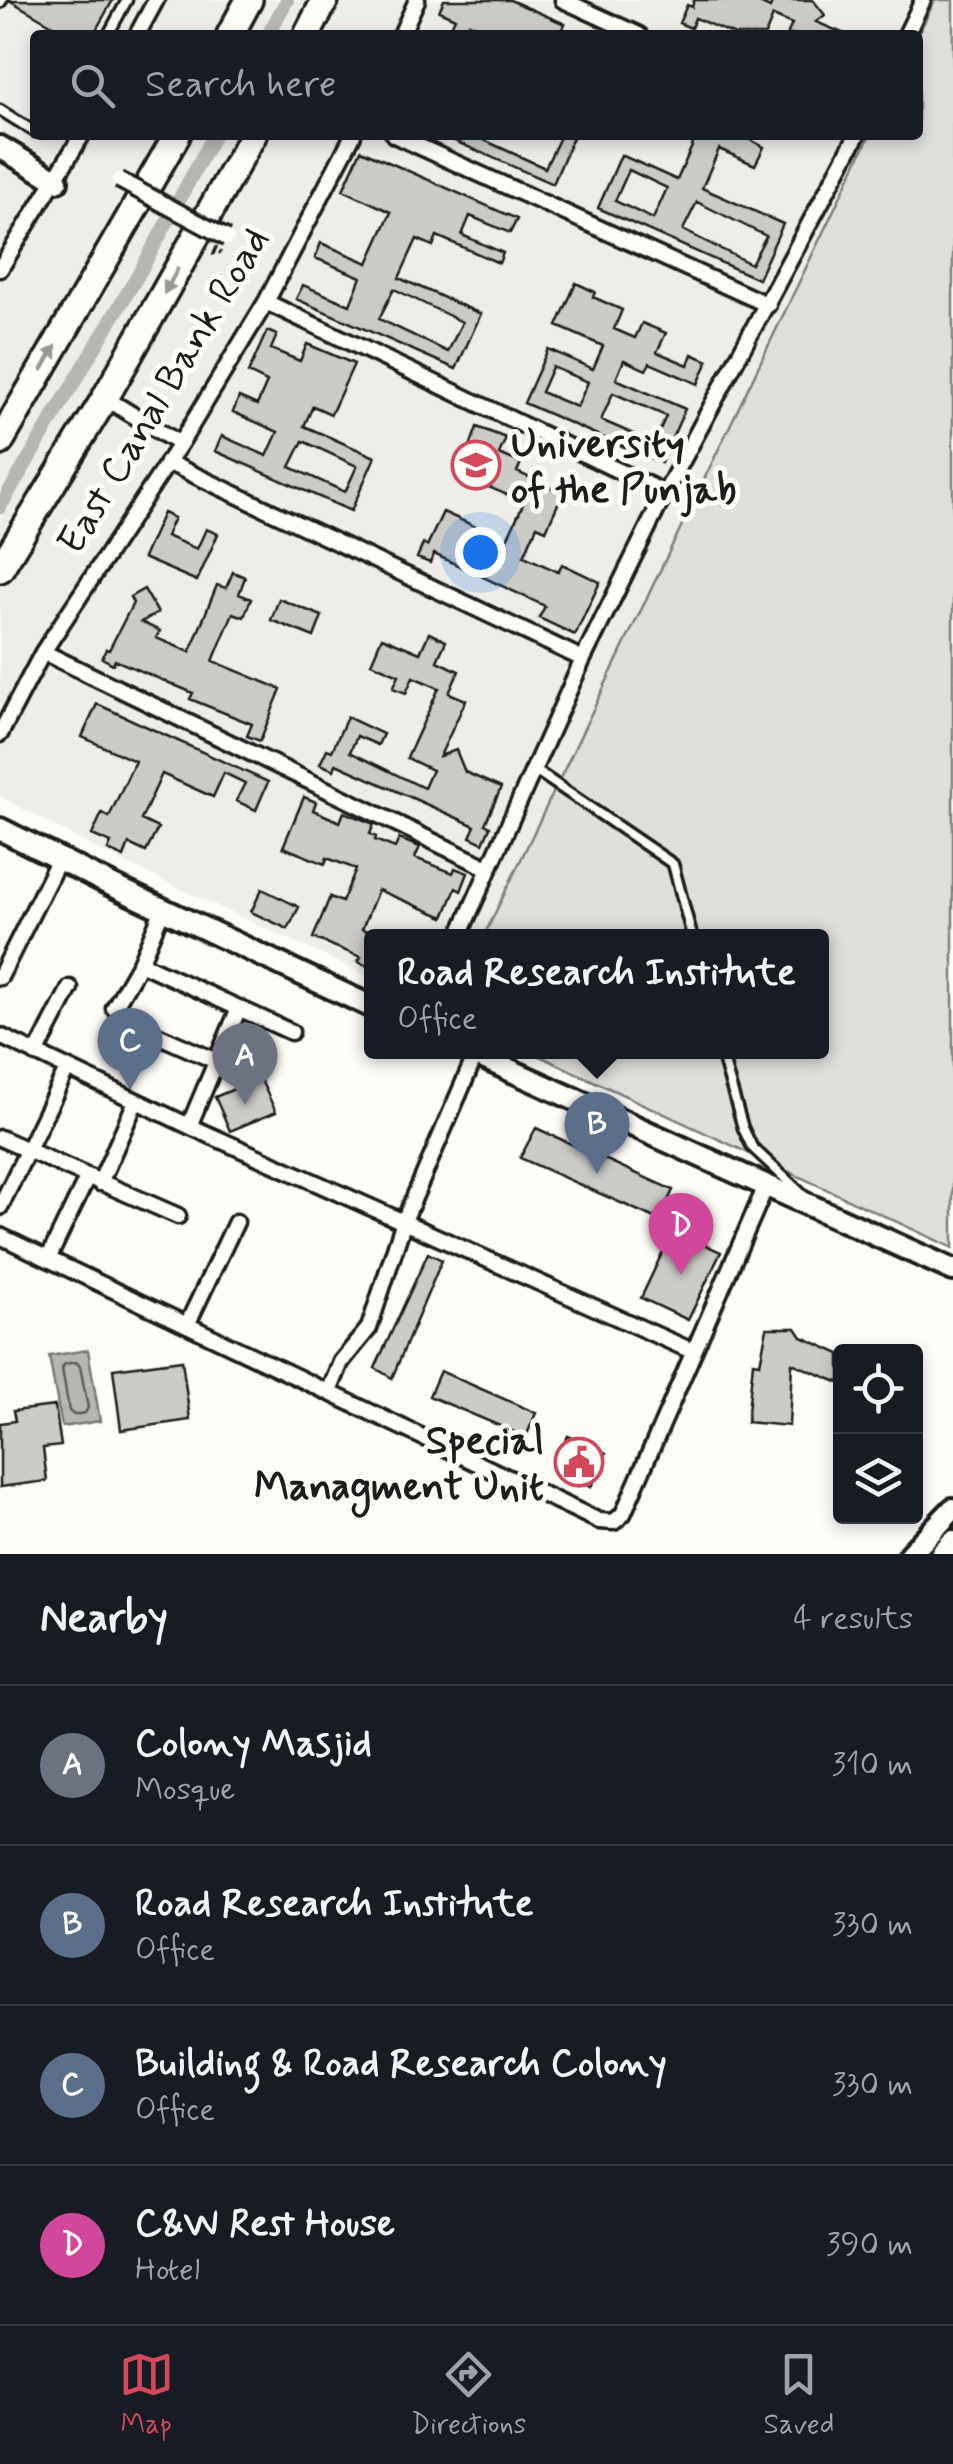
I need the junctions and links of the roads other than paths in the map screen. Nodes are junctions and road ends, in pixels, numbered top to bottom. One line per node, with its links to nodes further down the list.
1 (127, 0): 8 (lane)
2 (156, 0): 9 (street)
3 (249, 0): 10 (highway)
4 (325, 0): 11 (highway)
5 (417, 0): 12 (street)
6 (563, 0): 13 (street)
7 (923, 0): 14 (street)
8 (111, 30)
9 (140, 30)
10 (233, 30)
11 (310, 30)
12 (402, 30)
13 (628, 30)
14 (908, 30)
15 (0, 110): 16 (lane)
16 (30, 129)
17 (79, 140): 25 (street)
18 (174, 140): 31 (highway, one-way to 18)
19 (251, 140): 30 (highway, East Canal Bank Road, one-way to 30)
20 (350, 140): 28 (street, East Canal Bank Road)
21 (405, 140): 29 (street)
22 (854, 140): 29 (street)
23 (0, 147): 25 (street)
24 (119, 180): 26 (street, bridge)
25 (56, 181): 27 (street)
26 (227, 238)
27 (0, 269)
28 (266, 302): 32 (street, East Canal Bank Road); 34 (street)
29 (768, 305): 34 (street)
30 (105, 398): 32 (street); 35 (highway, East Canal Bank Road)
31 (0, 442)
32 (180, 444): 33 (street, East Canal Bank Road)
33 (167, 462): 36 (street, East Canal Bank Road); 37 (street)
34 (664, 493): 37 (street)
35 (0, 569)
36 (43, 652): 38 (street, East Canal Bank Road); 42 (street)
37 (583, 659): 39 (street)
38 (0, 734)
39 (535, 770): 42 (street); 45 (lane)
40 (0, 829): 41 (street)
41 (58, 858): 43 (street); 47 (street)
42 (488, 868): 44 (street)
43 (164, 910): 46 (street); 49 (street)
44 (462, 929)
45 (690, 929)
46 (140, 963): 50 (street); 57 (street)
47 (0, 977)
48 (70, 988): 53 (street)
49 (364, 1003)
50 (239, 1008): 51 (street); 57 (street)
51 (291, 1032)
52 (0, 1036): 53 (street)
53 (36, 1054): 58 (street)
54 (471, 1059): 69 (street)
55 (486, 1059): 64 (street)
56 (723, 1059): 65 (lane)
57 (216, 1061): 60 (street)
58 (67, 1069): 59 (street); 62 (street)
59 (136, 1101): 60 (street); 63 (street)
60 (189, 1126): 69 (street)
61 (0, 1138): 62 (street)
62 (29, 1152): 63 (street); 66 (street)
63 (94, 1181): 67 (street); 71 (street)
64 (766, 1186): 65 (street); 74 (street)
65 (808, 1206): 72 (street)
66 (0, 1207)
67 (178, 1216)
68 (236, 1222): 73 (street)
69 (404, 1222): 74 (street); 75 (street)
70 (0, 1236): 71 (street)
71 (48, 1259): 73 (street)
72 (953, 1270)
73 (187, 1325): 75 (street)
74 (692, 1351): 75 (street)
75 (329, 1392)
76 (953, 1509): 78 (street)
77 (953, 1542): 79 (street)
78 (910, 1554)
79 (941, 1554)

